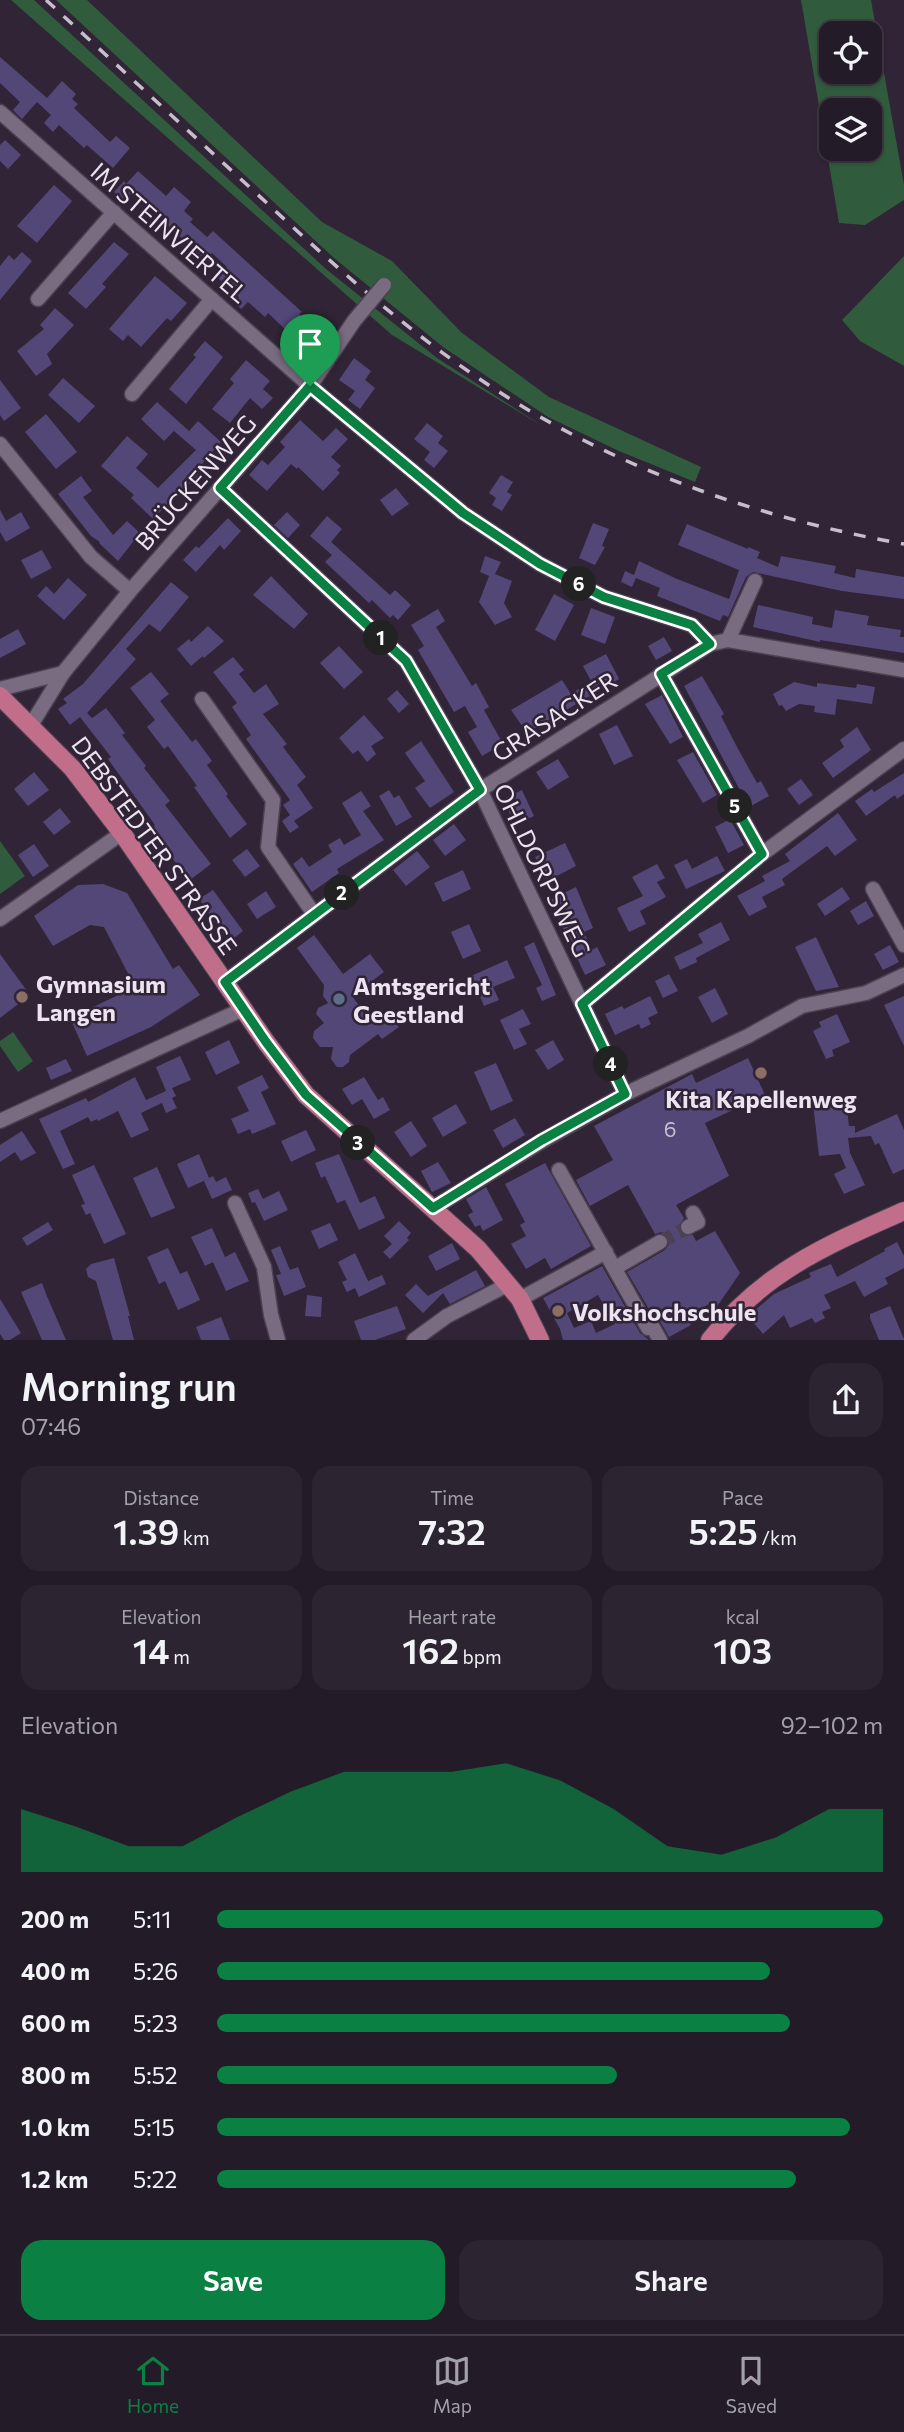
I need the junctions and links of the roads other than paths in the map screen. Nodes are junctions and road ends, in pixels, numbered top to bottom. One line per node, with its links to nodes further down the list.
1 (0, 112): 2 (street, IM STEINVIERTEL)
2 (114, 212): 4 (street); 5 (street, IM STEINVIERTEL)
3 (384, 285): 6 (street, BRÜCKENWEG, bridge)
4 (38, 299)
5 (212, 299): 6 (street, IM STEINVIERTEL); 7 (street)
6 (310, 386): 9 (street, BRÜCKENWEG); 13 (street, IM STEINVIERTEL)
7 (132, 394)
8 (0, 444): 11 (street)
9 (220, 488): 11 (street, BRÜCKENWEG); 22 (street, OHLDORPSWEG)
10 (755, 581): 12 (street)
11 (130, 591): 15 (street, BRÜCKENWEG)
12 (728, 640): 13 (street, GRASACKER); 14 (street)
13 (710, 644): 16 (street, GRASACKER)
14 (904, 670)
15 (62, 673): 17 (street); 20 (street, BRÜCKENWEG)
16 (661, 674): 22 (street, GRASACKER); 24 (street)
17 (0, 689)
18 (0, 696): 20 (main road, DEBSTEDTER STRASSE)
19 (202, 699): 26 (street)
20 (31, 725): 23 (main road, DEBSTEDTER STRASSE)
21 (904, 750): 24 (street)
22 (480, 790): 26 (street, GRASACKER); 31 (street, OHLDORPSWEG)
23 (122, 833): 27 (street); 30 (main road, DEBSTEDTER STRASSE)
24 (762, 854): 31 (street)
25 (873, 889): 28 (street)
26 (314, 915): 30 (street, GRASACKER)
27 (0, 919)
28 (904, 945)
29 (904, 975): 33 (street)
30 (225, 982): 32 (main road, DEBSTEDTER STRASSE)
31 (582, 1004): 33 (street, OHLDORPSWEG)
32 (243, 1009): 34 (street); 37 (main road, DEBSTEDTER STRASSE)
33 (625, 1094): 37 (street)
34 (0, 1121)
35 (559, 1170): 40 (street)
36 (234, 1203): 43 (street)
37 (433, 1208): 42 (main road, DEBSTEDTER STRASSE)
38 (904, 1212): 47 (main road)
39 (660, 1242): 41 (street)
40 (606, 1252): 41 (street); 42 (street)
41 (615, 1268): 46 (street)
42 (514, 1292): 44 (street); 45 (main road, DEBSTEDTER STRASSE)
43 (278, 1340)
44 (414, 1340)
45 (540, 1340)
46 (660, 1340)
47 (710, 1340)

